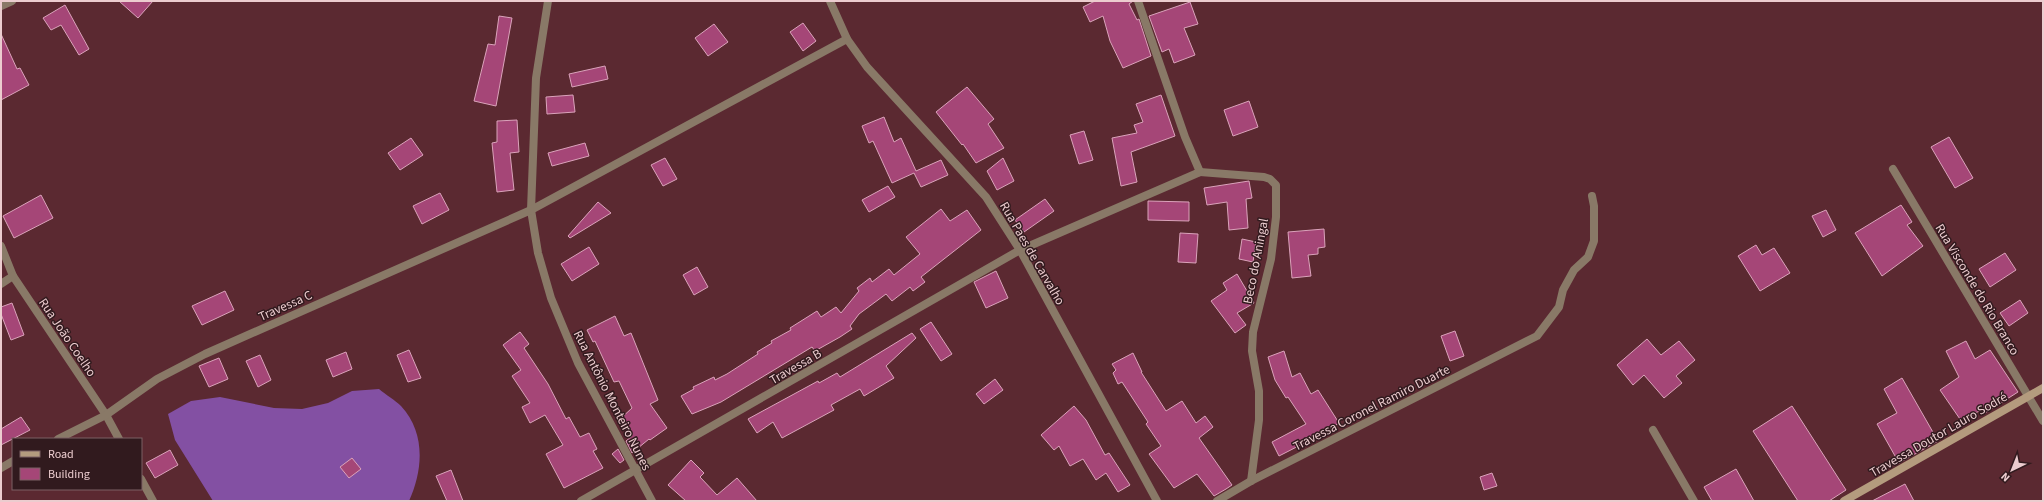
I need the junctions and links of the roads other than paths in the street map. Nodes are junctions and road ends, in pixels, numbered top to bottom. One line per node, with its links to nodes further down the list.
1 (12, 1): 5 (street)
2 (548, 1): 10 (street, Rua Antônio Monteiro Nunes)
3 (830, 1): 6 (street, Rua Paes de Carvalho)
4 (1138, 1): 8 (street)
5 (1, 6)
6 (847, 39): 10 (street, Travessa C); 12 (street, Rua Paes de Carvalho)
7 (1893, 169): 16 (street, Rua Visconde do Rio Branco)
8 (1200, 172): 12 (street, Travessa B); 26 (street, Beco do Aningal)
9 (1592, 196): 26 (street, Travessa Coronel Ramiro Duarte)
10 (531, 210): 17 (street, Travessa C); 24 (street, Rua Antônio Monteiro Nunes)
11 (1, 246): 13 (street, Rua João Coelho)
12 (1020, 250): 24 (street, Travessa B); 30 (street, Rua Paes de Carvalho)
13 (13, 276): 14 (street); 17 (street, Rua João Coelho)
14 (1, 284)
15 (2043, 388): 16 (street, Travessa Doutor Lauro Sodré)
16 (2029, 396): 18 (street, Rua Visconde do Rio Branco); 33 (street, Travessa Doutor Lauro Sodré)
17 (106, 415): 20 (street, Travessa C); 21 (street, Rua João Coelho)
18 (2043, 421)
19 (1653, 430): 32 (street)
20 (60, 438)
21 (118, 438)
22 (12, 462): 23 (street)
23 (1, 468)
24 (635, 471): 28 (street, Travessa B); 29 (street, Rua Antônio Monteiro Nunes)
25 (142, 481): 27 (street)
26 (1251, 481): 31 (street, Travessa Coronel Ramiro Duarte)
27 (153, 501)
28 (581, 501)
29 (652, 501)
30 (1156, 501)
31 (1217, 501)
32 (1694, 501)
33 (1844, 501)

